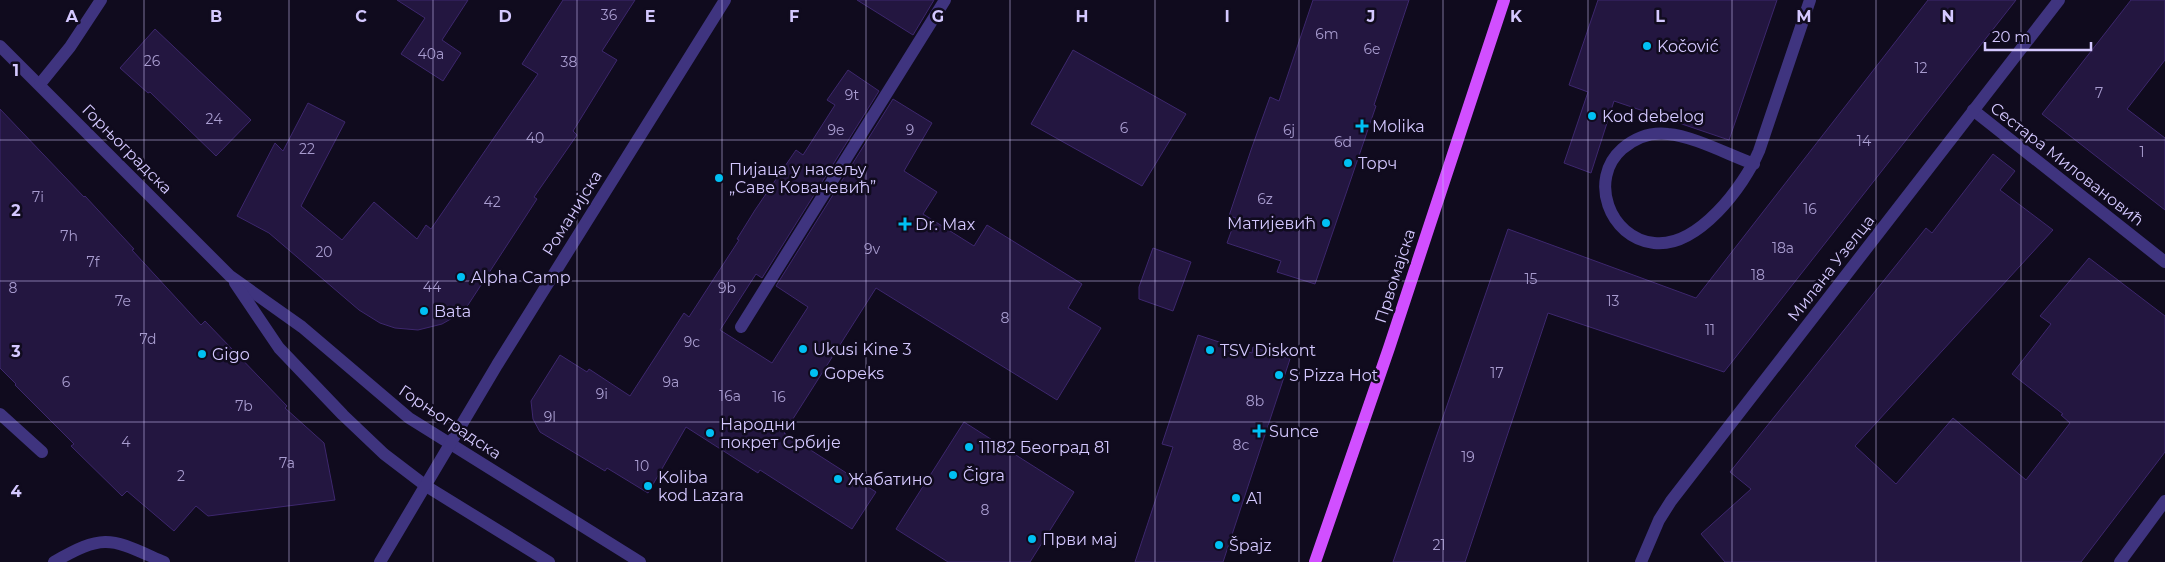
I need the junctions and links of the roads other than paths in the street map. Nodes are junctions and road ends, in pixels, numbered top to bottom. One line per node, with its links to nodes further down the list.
1 (101, 0): 8 (street)
2 (725, 0): 15 (street, Романијска)
3 (946, 0): 13 (street)
4 (1504, 0): 25 (main road, Првомајска)
5 (1810, 0): 10 (street)
6 (2059, 0): 9 (street, Милана Узелца)
7 (0, 46): 8 (street, Горњоградска)
8 (40, 84): 12 (street, Горњоградска)
9 (1973, 110): 11 (street, Сестара Миловановић); 19 (street, Милана Узелца)
10 (1754, 164): 10 (street)
11 (2165, 262)
12 (230, 276): 15 (street, Горњоградска); 17 (street, Горњоградска)
13 (741, 327)
14 (0, 414): 16 (street)
15 (449, 445): 17 (street, Романијска); 24 (street, Горњоградска)
16 (42, 452)
17 (426, 486): 22 (street, Романијска); 23 (street, Горњоградска)
18 (2165, 501): 26 (street)
19 (1643, 561)
20 (54, 562): 21 (street)
21 (164, 562)
22 (380, 562)
23 (549, 562)
24 (640, 562)
25 (1315, 562)
26 (2120, 562)

